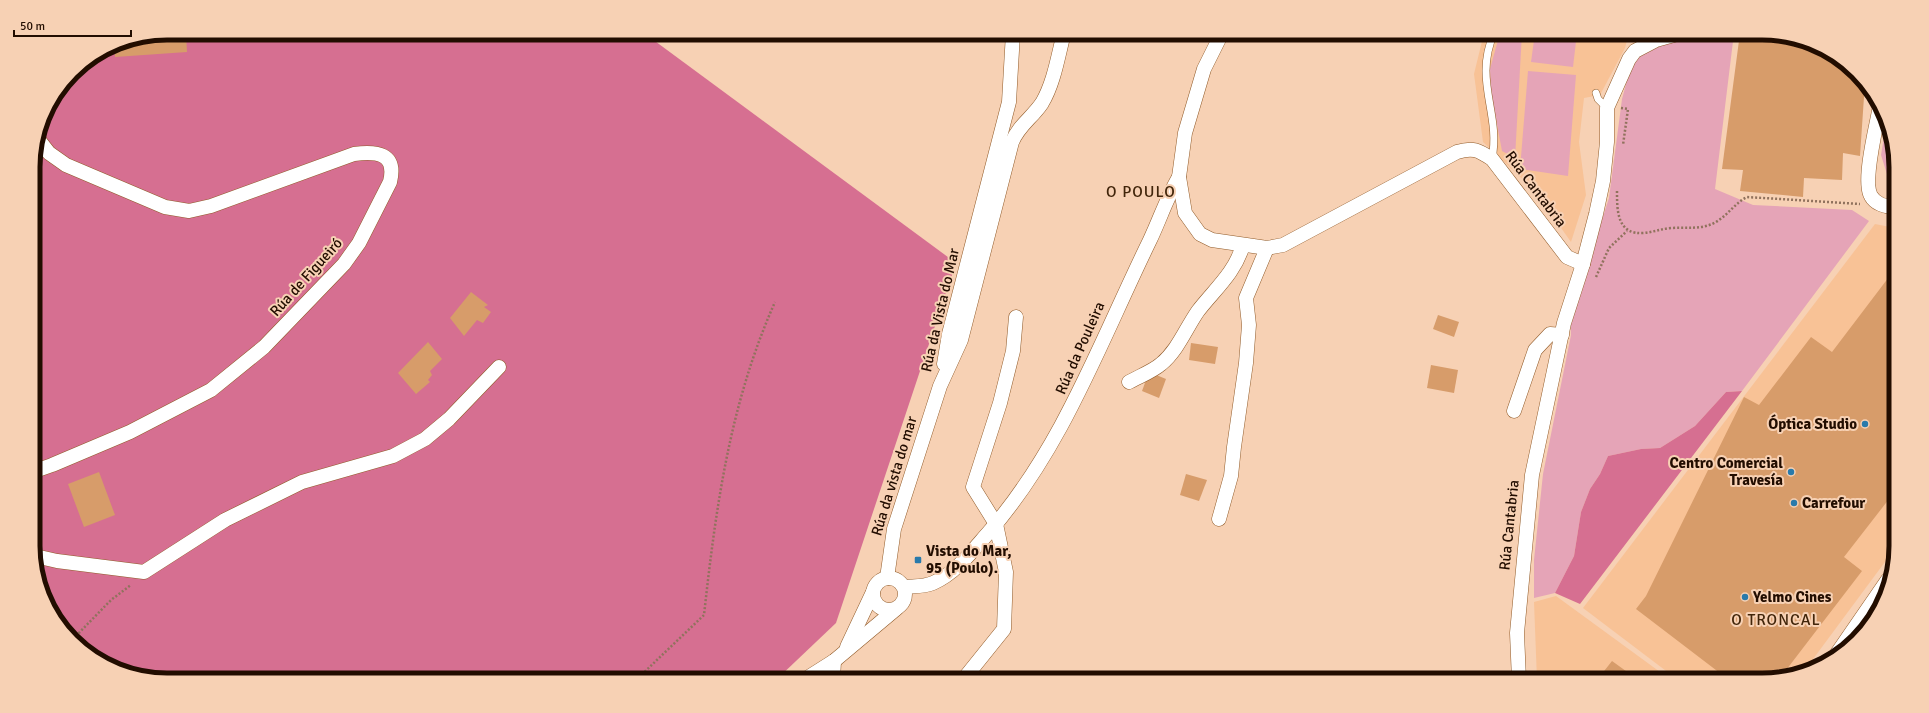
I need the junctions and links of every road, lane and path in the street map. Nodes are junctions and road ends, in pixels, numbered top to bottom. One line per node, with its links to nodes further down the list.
1 (1013, 40): 10 (street, Rúa da Vista do Mar)
2 (1062, 40): 8 (street, Rúa da Vista do Mar)
3 (1218, 40): 14 (street, Rúa Cantabria)
4 (1492, 40): 13 (lane)
5 (1656, 40): 7 (street)
6 (1596, 94): 7 (lane)
7 (1606, 108): 12 (path); 21 (street)
8 (1034, 113): 10 (street); 28 (street, Rúa da Vista do Mar)
9 (1878, 116): 17 (street)
10 (1004, 120): 28 (street, Rúa da Vista do Mar)
11 (42, 144): 30 (street, Rúa de Figueiró)
12 (1622, 150)
13 (1492, 159): 20 (street, Rúa Cantabria); 21 (street, Rúa Cantabria)
14 (1179, 177): 19 (street, Rúa Cantabria); 32 (street, Rúa da Pouleira)
15 (1617, 189): 18 (path)
16 (1865, 204): 18 (path)
17 (1889, 206)
18 (1627, 231): 22 (path)
19 (1243, 245): 20 (street, Rúa Cantabria); 27 (street)
20 (1267, 248): 31 (street)
21 (1583, 264): 25 (street, Rúa Cantabria)
22 (1593, 283)
23 (775, 302): 43 (path)
24 (1016, 317): 32 (street)
25 (1562, 335): 29 (street); 47 (street, Rúa Cantabria)
26 (499, 367): 34 (street)
27 (1129, 382)
28 (940, 386): 35 (street, Rúa da vista do mar)
29 (1514, 411)
30 (40, 469)
31 (1219, 519)
32 (996, 524): 36 (street, Rúa da Pouleira); 46 (street)
33 (40, 557): 34 (street)
34 (144, 572): 40 (path)
35 (888, 578): 36 (street); 37 (street)
36 (904, 587): 39 (street)
37 (873, 592): 39 (street); 42 (street)
38 (1877, 600): 41 (main road)
39 (896, 609): 42 (street)
40 (76, 635)
41 (1852, 636)
42 (839, 657): 44 (street); 45 (street)
43 (643, 673)
44 (815, 673)
45 (834, 673)
46 (969, 673)
47 (1519, 673)

